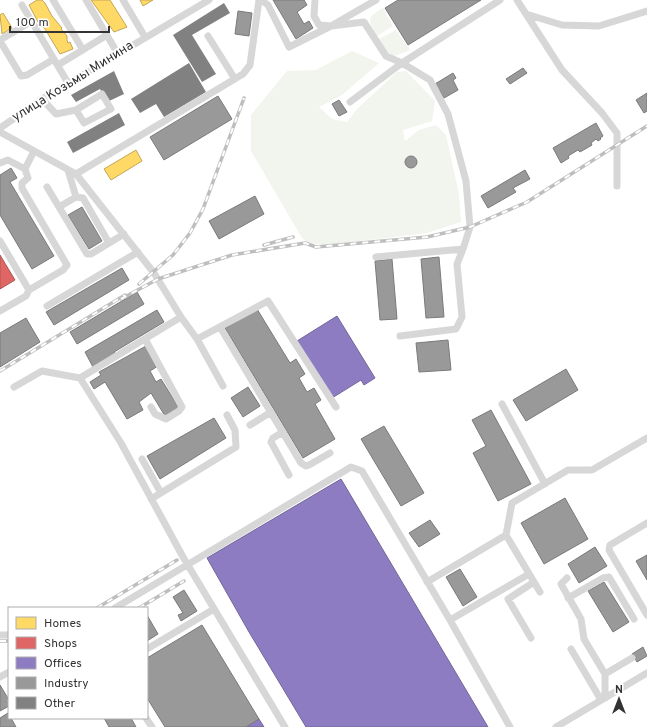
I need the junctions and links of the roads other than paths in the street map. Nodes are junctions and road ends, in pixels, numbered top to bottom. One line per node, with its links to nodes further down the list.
1 (53, 0): 19 (street)
2 (86, 0): 15 (street)
3 (123, 0): 17 (street)
4 (209, 0): 17 (street, улица Козьмы Минина)
5 (260, 0): 14 (street); 23 (street)
6 (315, 0): 14 (street)
7 (376, 0): 14 (street)
8 (500, 0): 22 (street)
9 (518, 0): 12 (street)
10 (22, 5): 13 (street)
11 (647, 12): 12 (street)
12 (526, 14): 35 (street)
13 (32, 21): 18 (street); 21 (street)
14 (331, 26): 22 (street)
15 (107, 35): 19 (street); 20 (street)
16 (208, 36): 23 (street)
17 (145, 38): 20 (street, улица Козьмы Минина)
18 (0, 40): 21 (street)
19 (83, 50): 21 (street)
20 (118, 54): 24 (street, улица Козьмы Минина)
21 (56, 62): 24 (street)
22 (402, 63): 26 (street); 42 (street)
23 (235, 79): 34 (street)
24 (68, 83): 25 (street, улица Козьмы Минина)
25 (42, 99): 27 (street); 28 (street, улица Козьмы Минина)
26 (350, 102)
27 (76, 110): 27 (street)
28 (0, 128)
29 (0, 132): 30 (street)
30 (34, 151): 32 (street); 33 (street)
31 (0, 163): 32 (street)
32 (25, 169): 45 (street)
33 (68, 170): 34 (street); 37 (street)
34 (76, 174): 39 (street)
35 (617, 186)
36 (47, 187): 38 (street)
37 (76, 197): 38 (street); 41 (street)
38 (58, 207): 41 (street)
39 (124, 234): 41 (street); 43 (street)
40 (0, 241): 45 (street)
41 (109, 243)
42 (463, 248): 44 (street); 50 (street)
43 (138, 252): 46 (street); 48 (street)
44 (376, 257)
45 (29, 290): 47 (street)
46 (47, 306)
47 (0, 311)
48 (181, 317): 51 (street); 52 (street)
49 (220, 327): 52 (street); 57 (street); 59 (street)
50 (400, 336)
51 (145, 339): 53 (street); 58 (street)
52 (197, 339): 54 (street)
53 (80, 378): 55 (street); 69 (street)
54 (223, 386)
55 (14, 387)
56 (502, 404): 67 (street)
57 (336, 407)
58 (151, 408)
59 (271, 412): 61 (street); 62 (street)
60 (227, 415): 68 (street)
61 (250, 424)
62 (283, 432): 64 (street); 66 (street)
63 (647, 438): 67 (street)
64 (330, 453)
65 (142, 459): 68 (street)
66 (289, 475)
67 (545, 484): 71 (street)
68 (161, 493): 69 (street)
69 (152, 499): 72 (street)
70 (647, 523): 81 (street)
71 (506, 535): 73 (street); 75 (street)
72 (188, 565): 75 (street); 79 (street); 80 (street)
73 (529, 574): 76 (street); 83 (street)
74 (567, 578): 78 (street)
75 (427, 582): 83 (street)
76 (534, 582): 77 (street); 84 (street)
77 (540, 592)
78 (568, 598): 82 (street); 89 (street)
79 (117, 607)
80 (214, 609): 85 (street); 91 (street)
81 (647, 615)
82 (634, 619)
83 (450, 620): 92 (street)
84 (531, 638)
85 (148, 648)
86 (571, 649): 90 (street)
87 (632, 658): 89 (street)
88 (647, 673): 90 (street)
89 (604, 674): 90 (street)
90 (603, 699): 93 (street)
91 (285, 727)
92 (510, 727)
93 (556, 727)

